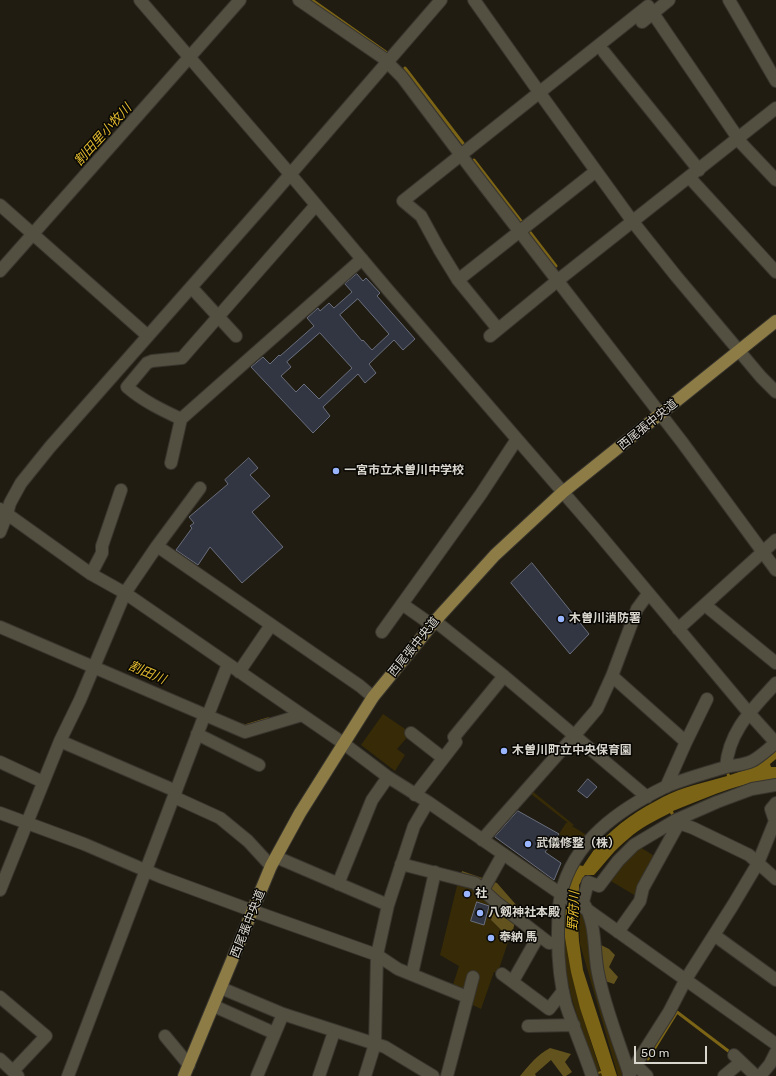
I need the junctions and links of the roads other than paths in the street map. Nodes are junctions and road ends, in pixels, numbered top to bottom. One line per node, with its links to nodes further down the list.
1 (140, 0): 10 (street)
2 (240, 0): 10 (street)
3 (299, 0): 11 (street)
4 (441, 0): 11 (street)
5 (474, 0): 13 (street)
6 (669, 0): 8 (street)
7 (729, 0): 12 (street)
8 (648, 6): 9 (street); 13 (street); 15 (street)
9 (604, 52): 13 (street); 19 (street)
10 (190, 58): 18 (street); 25 (street)
11 (388, 62): 16 (street); 18 (street)
12 (776, 81)
13 (542, 96): 16 (street); 17 (street)
14 (776, 108): 15 (street)
15 (738, 139): 19 (street); 20 (street)
16 (463, 158): 24 (street); 29 (street)
17 (596, 171): 23 (street); 24 (street)
18 (290, 174): 22 (street); 31 (street)
19 (694, 174): 23 (street); 28 (street)
20 (776, 180)
21 (0, 205): 25 (street)
22 (316, 205): 26 (street); 32 (street)
23 (633, 222): 30 (street); 36 (street)
24 (519, 232): 29 (street); 30 (street)
25 (33, 234): 27 (street); 34 (street)
26 (362, 259): 39 (street); 40 (street)
27 (0, 271)
28 (776, 272)
29 (458, 280): 30 (street)
30 (557, 281): 38 (street)
31 (192, 287): 32 (street); 34 (street)
32 (218, 316): 35 (street); 39 (street)
33 (776, 321): 36 (main road, 西尾張中央道)
34 (148, 336): 45 (street)
35 (236, 336)
36 (739, 351): 37 (street); 38 (main road, 西尾張中央道)
37 (776, 392)
38 (661, 415): 44 (main road, 西尾張中央道); 49 (street)
39 (181, 419): 41 (street)
40 (517, 439): 44 (street); 54 (street)
41 (171, 463)
42 (200, 488): 48 (street)
43 (121, 490): 51 (street)
44 (563, 492): 53 (street); 56 (main road, 西尾張中央道)
45 (4, 512): 46 (street); 51 (street)
46 (0, 532)
47 (776, 540): 49 (street)
48 (157, 546): 52 (street); 57 (street)
49 (762, 552): 50 (street); 55 (street)
50 (776, 570)
51 (91, 574): 52 (street)
52 (125, 593): 62 (street); 63 (street)
53 (648, 594): 59 (street); 66 (street)
54 (402, 604): 56 (street); 60 (street)
55 (705, 605): 59 (street); 61 (street)
56 (433, 623): 65 (street); 68 (main road, 西尾張中央道)
57 (271, 625): 64 (street); 68 (street)
58 (0, 627): 62 (street)
59 (678, 629): 71 (street)
60 (382, 632)
61 (776, 663)
62 (96, 664): 70 (street); 76 (street)
63 (228, 664): 64 (street); 70 (street)
64 (239, 672): 72 (street)
65 (504, 676): 75 (street); 79 (street)
66 (612, 676): 75 (street); 77 (street)
67 (776, 683): 71 (street)
68 (373, 697): 78 (main road, 西尾張中央道)
69 (707, 700): 77 (street)
70 (208, 712): 72 (street); 74 (street)
71 (749, 713): 82 (street); 82 (street)
72 (302, 715): 78 (street)
73 (410, 733): 79 (street)
74 (197, 734): 81 (street); 87 (street)
75 (574, 736): 89 (street); 95 (street)
76 (60, 741): 84 (street); 87 (street)
77 (686, 742): 86 (street)
78 (343, 743): 83 (street); 97 (main road, 西尾張中央道)
79 (443, 758): 88 (street)
80 (0, 762): 84 (street)
81 (259, 765)
82 (726, 767): 86 (street)
83 (388, 778): 88 (street); 103 (street)
84 (43, 782): 94 (street)
85 (776, 785): 93 (street)
86 (666, 787): 89 (street)
87 (175, 794): 97 (street); 100 (street)
88 (415, 795): 90 (street)
89 (647, 797): 106 (street)
90 (428, 802): 95 (street); 99 (street)
91 (776, 803): 98 (street)
92 (0, 813): 94 (street)
93 (677, 822): 98 (street); 108 (street); 110 (street)
94 (27, 824): 100 (street); 104 (street)
95 (482, 840): 96 (street)
96 (503, 854): 105 (street); 106 (street)
97 (274, 862): 103 (street); 109 (main road, 西尾張中央道)
98 (758, 863): 102 (street); 112 (street)
99 (401, 864): 101 (street); 107 (street)
100 (146, 870): 109 (street); 139 (street)
101 (435, 872): 105 (street); 115 (street)
102 (776, 879)
103 (338, 884): 107 (street)
104 (0, 890)
105 (483, 890): 111 (street)
106 (563, 895): 108 (street); 113 (street)
107 (388, 905): 114 (street)
108 (584, 908): 110 (street); 137 (street)
109 (253, 911): 114 (street); 121 (main road, 西尾張中央道)
110 (618, 932): 118 (street)
111 (539, 935): 113 (street); 120 (street)
112 (714, 935): 118 (street); 119 (street)
113 (558, 942): 122 (street)
114 (377, 955): 115 (street); 132 (street)
115 (412, 974): 124 (street)
116 (502, 974): 120 (street)
117 (473, 976): 124 (street)
118 (686, 979): 133 (street); 137 (street)
119 (776, 980)
120 (513, 981): 122 (street)
121 (221, 988): 125 (main road, 西尾張中央道); 126 (street)
122 (563, 991): 127 (street)
123 (0, 997): 138 (street)
124 (467, 997): 144 (street)
125 (214, 1006): 130 (street); 136 (main road, 西尾張中央道)
126 (283, 1014): 129 (street); 130 (street)
127 (574, 1025): 128 (street); 145 (street)
128 (528, 1026)
129 (334, 1032): 132 (street); 141 (street)
130 (274, 1033): 140 (street)
131 (164, 1036): 136 (street)
132 (375, 1044): 142 (street); 143 (street)
133 (776, 1044)
134 (776, 1052): 149 (street)
135 (0, 1059): 138 (street)
136 (187, 1071)
137 (632, 1072): 146 (street)
138 (16, 1074)
139 (68, 1076)
140 (257, 1076)
141 (319, 1076)
142 (365, 1076)
143 (433, 1076)
144 (448, 1076)
145 (592, 1076)
146 (647, 1076)
147 (724, 1076): 148 (street)
148 (756, 1076)
149 (760, 1076)

